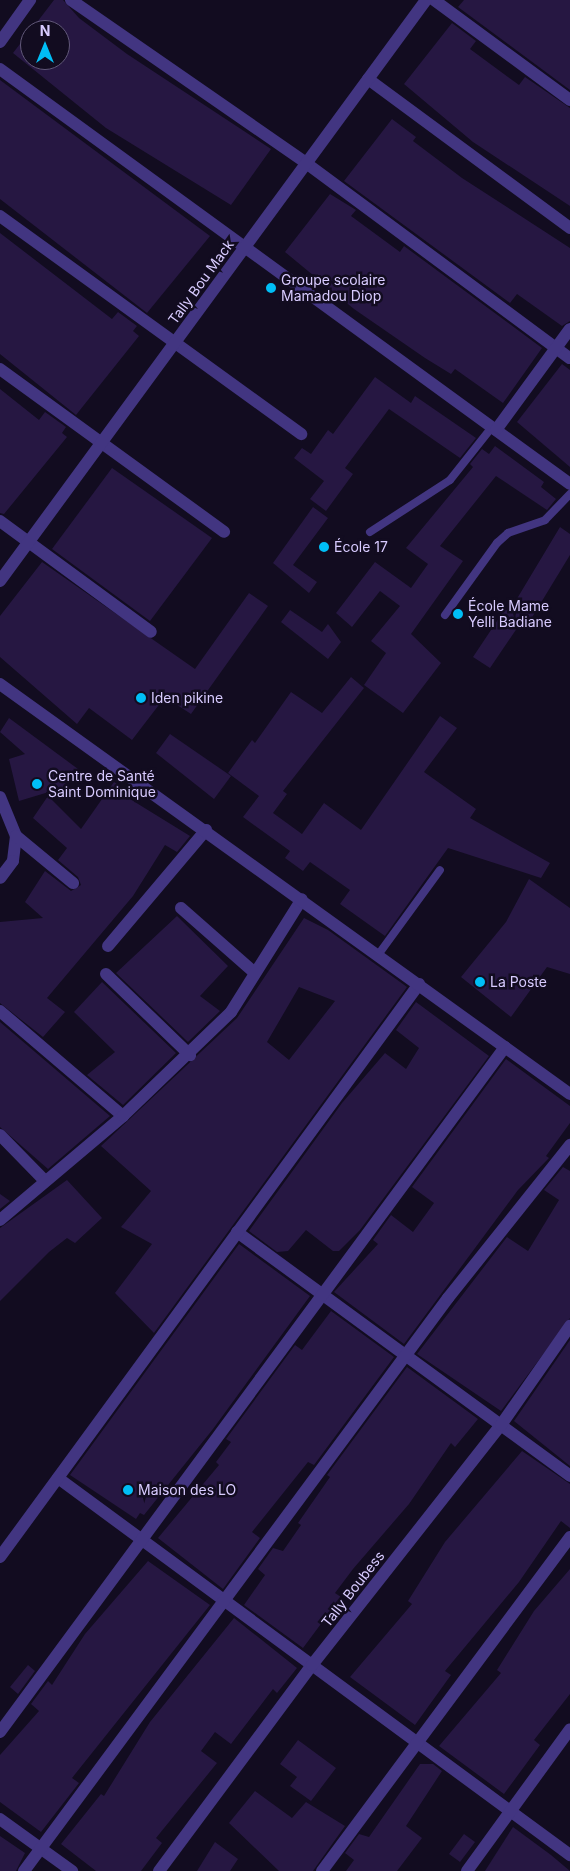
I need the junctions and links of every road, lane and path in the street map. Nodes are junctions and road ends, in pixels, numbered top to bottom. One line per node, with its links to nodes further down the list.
1 (30, 0): 5 (street)
2 (71, 0): 9 (street)
3 (426, 0): 7 (street, Tally Bou Mack)
4 (434, 0): 8 (street)
5 (0, 42)
6 (0, 69): 12 (street)
7 (368, 79): 9 (street, Tally Bou Mack); 11 (street)
8 (570, 100)
9 (306, 163): 12 (street, Tally Bou Mack); 15 (street)
10 (0, 216): 14 (street)
11 (570, 228)
12 (244, 247): 14 (street, Tally Bou Mack); 18 (street)
13 (570, 329): 15 (street)
14 (174, 343): 19 (street); 20 (street, Tally Bou Mack)
15 (556, 348): 16 (street); 18 (street)
16 (570, 358)
17 (0, 369): 20 (street)
18 (494, 429): 21 (street); 25 (lane)
19 (301, 434)
20 (101, 442): 24 (street); 26 (street, Tally Bou Mack)
21 (570, 484)
22 (570, 494): 28 (lane)
23 (0, 521): 26 (street)
24 (224, 532)
25 (370, 532)
26 (29, 542): 27 (street, Tally Bou Mack); 29 (street)
27 (0, 581)
28 (445, 615)
29 (151, 632)
30 (0, 684): 32 (street)
31 (0, 797): 33 (street)
32 (206, 830): 37 (street); 39 (street)
33 (16, 836): 35 (street); 36 (street)
34 (440, 870): 40 (lane)
35 (0, 878)
36 (73, 883)
37 (302, 899): 40 (street); 41 (street)
38 (181, 908): 41 (street)
39 (108, 946)
40 (378, 955): 43 (street)
41 (255, 973): 46 (street)
42 (106, 974): 46 (street)
43 (419, 984): 45 (street); 53 (street)
44 (0, 1011): 48 (street)
45 (505, 1047): 47 (street); 54 (street)
46 (190, 1055): 48 (street)
47 (570, 1094)
48 (123, 1116): 51 (street)
49 (0, 1136): 51 (street)
50 (570, 1145): 56 (street)
51 (45, 1181): 52 (street)
52 (0, 1220)
53 (237, 1232): 54 (street); 59 (street)
54 (322, 1295): 56 (street); 61 (street)
55 (570, 1326): 57 (street, Tally Boubess)
56 (405, 1355): 57 (street); 63 (street)
57 (501, 1425): 58 (street); 64 (street, Tally Boubess)
58 (570, 1476)
59 (58, 1478): 61 (street); 62 (street)
60 (570, 1538): 67 (street)
61 (142, 1540): 63 (street); 66 (street)
62 (0, 1557)
63 (224, 1601): 64 (street); 70 (street)
64 (312, 1665): 67 (street); 74 (street, Tally Boubess)
65 (570, 1729): 68 (street)
66 (0, 1732)
67 (417, 1743): 68 (street); 75 (street)
68 (510, 1811): 71 (street); 76 (street)
69 (0, 1819): 70 (street)
70 (41, 1849): 72 (street); 73 (street)
71 (570, 1855)
72 (24, 1871)
73 (72, 1871)
74 (160, 1871)
75 (322, 1871)
76 (467, 1871)

